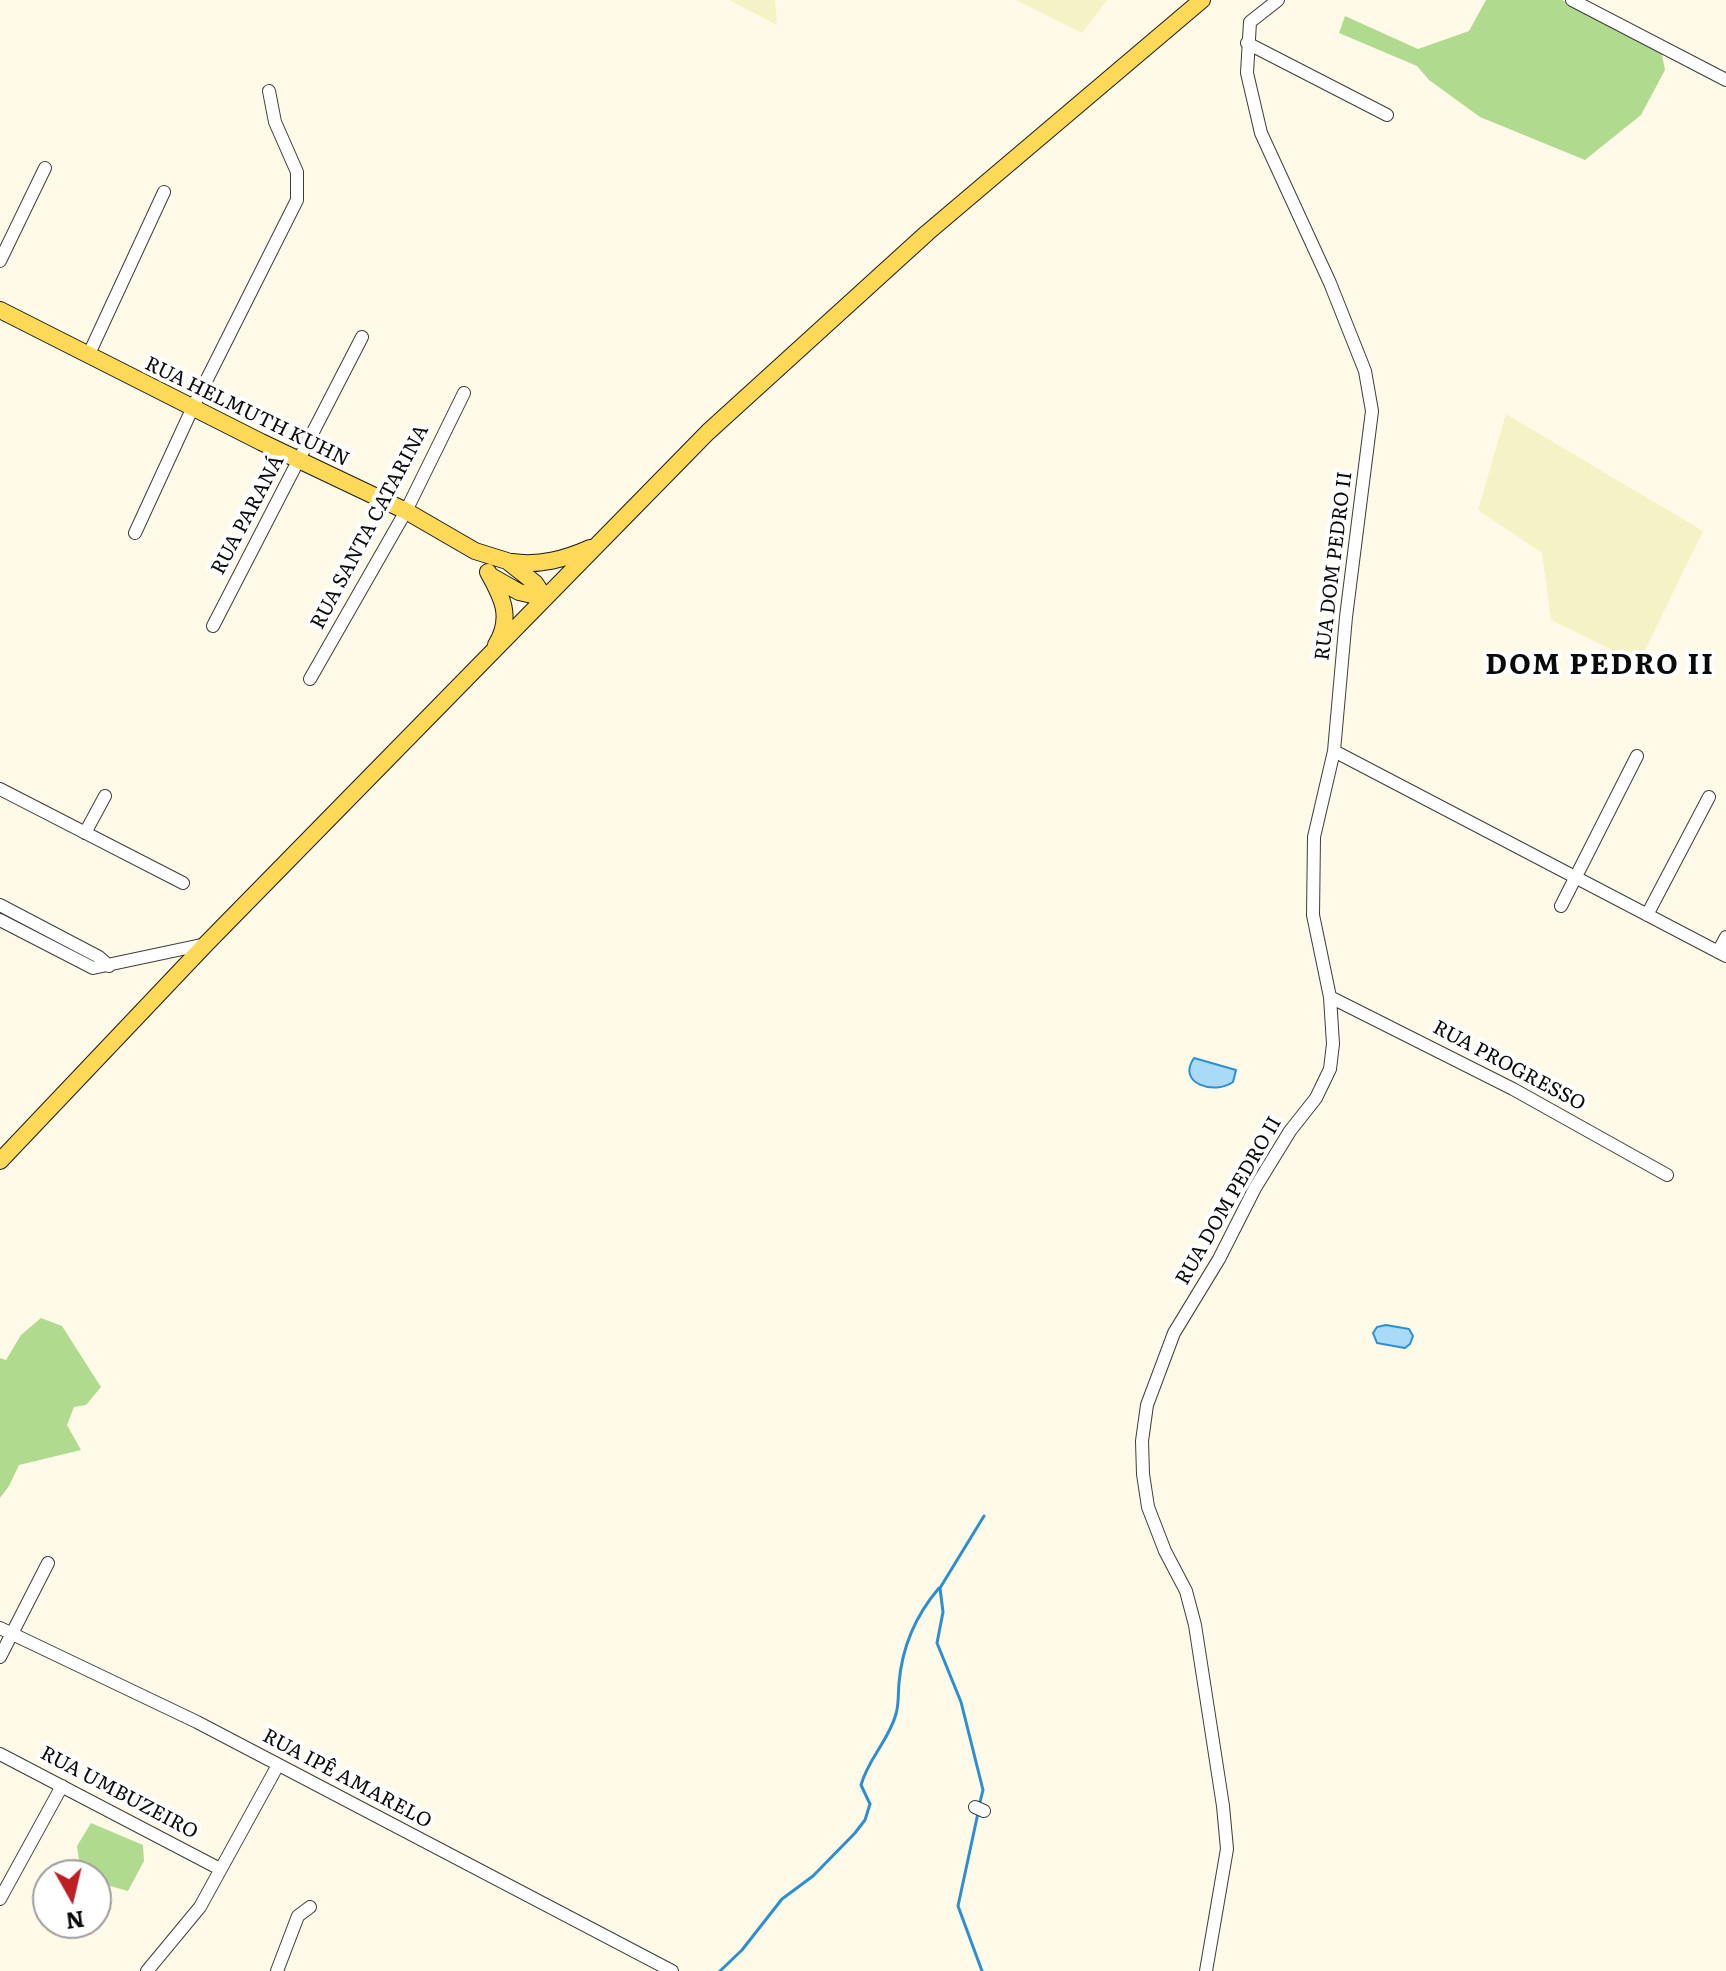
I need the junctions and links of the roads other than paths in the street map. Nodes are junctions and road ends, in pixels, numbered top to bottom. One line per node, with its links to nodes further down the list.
1 (1202, 0): 19 (main road)
2 (1278, 0): 4 (street)
3 (1572, 0): 5 (street)
4 (1247, 43): 7 (street); 27 (street, RUA DOM PEDRO II)
5 (1726, 80)
6 (269, 91): 15 (street)
7 (1387, 115)
8 (45, 168): 10 (street)
9 (164, 192): 13 (street)
10 (0, 261)
11 (0, 310): 13 (main road, RUA HELMUTH KUHN)
12 (362, 337): 16 (street, RUA PARANÁ)
13 (88, 356): 15 (main road, RUA HELMUTH KUHN)
14 (464, 393): 17 (street, RUA SANTA CATARINA)
15 (193, 407): 16 (main road, RUA HELMUTH KUHN); 18 (street)
16 (299, 461): 17 (main road, RUA HELMUTH KUHN); 24 (street, RUA PARANÁ)
17 (406, 511): 20 (main road, RUA HELMUTH KUHN); 26 (street, RUA SANTA CATARINA)
18 (135, 533)
19 (608, 536): 21 (main road); 23 (main road)
20 (475, 551): 21 (main road, RUA HELMUTH KUHN); 22 (main road, RUA HELMUTH KUHN)
21 (507, 561): 23 (main road, RUA HELMUTH KUHN)
22 (488, 572): 23 (main road, RUA HELMUTH KUHN); 25 (main road)
23 (545, 598): 25 (main road)
24 (213, 626)
25 (490, 654): 40 (main road)
26 (310, 679)
27 (1334, 751): 33 (street); 43 (street, RUA DOM PEDRO II)
28 (1637, 756): 33 (street)
29 (0, 789): 32 (street)
30 (105, 796): 32 (street)
31 (1709, 797): 37 (street)
32 (85, 833): 34 (street)
33 (1575, 877): 36 (street); 37 (street)
34 (183, 883)
35 (0, 905): 42 (street)
36 (1561, 906)
37 (1647, 915): 41 (street)
38 (0, 920): 42 (street)
39 (1726, 937): 41 (street)
40 (206, 944): 42 (street); 44 (main road)
41 (1722, 954)
42 (109, 966)
43 (1330, 997): 45 (street, RUA PROGRESSO); 58 (street, RUA DOM PEDRO II)
44 (0, 1161)
45 (1667, 1175)
46 (48, 1563): 47 (street)
47 (6, 1631): 48 (street); 50 (street, RUA IPÊ AMARELO)
48 (0, 1657)
49 (0, 1754): 51 (street, RUA UMBUZEIRO)
50 (278, 1765): 52 (street); 57 (street, RUA IPÊ AMARELO)
51 (62, 1786): 52 (street, RUA UMBUZEIRO); 53 (street)
52 (220, 1869): 55 (street)
53 (0, 1899)
54 (310, 1907): 56 (street)
55 (147, 1971)
56 (277, 1971)
57 (672, 1971)
58 (1206, 1971)

